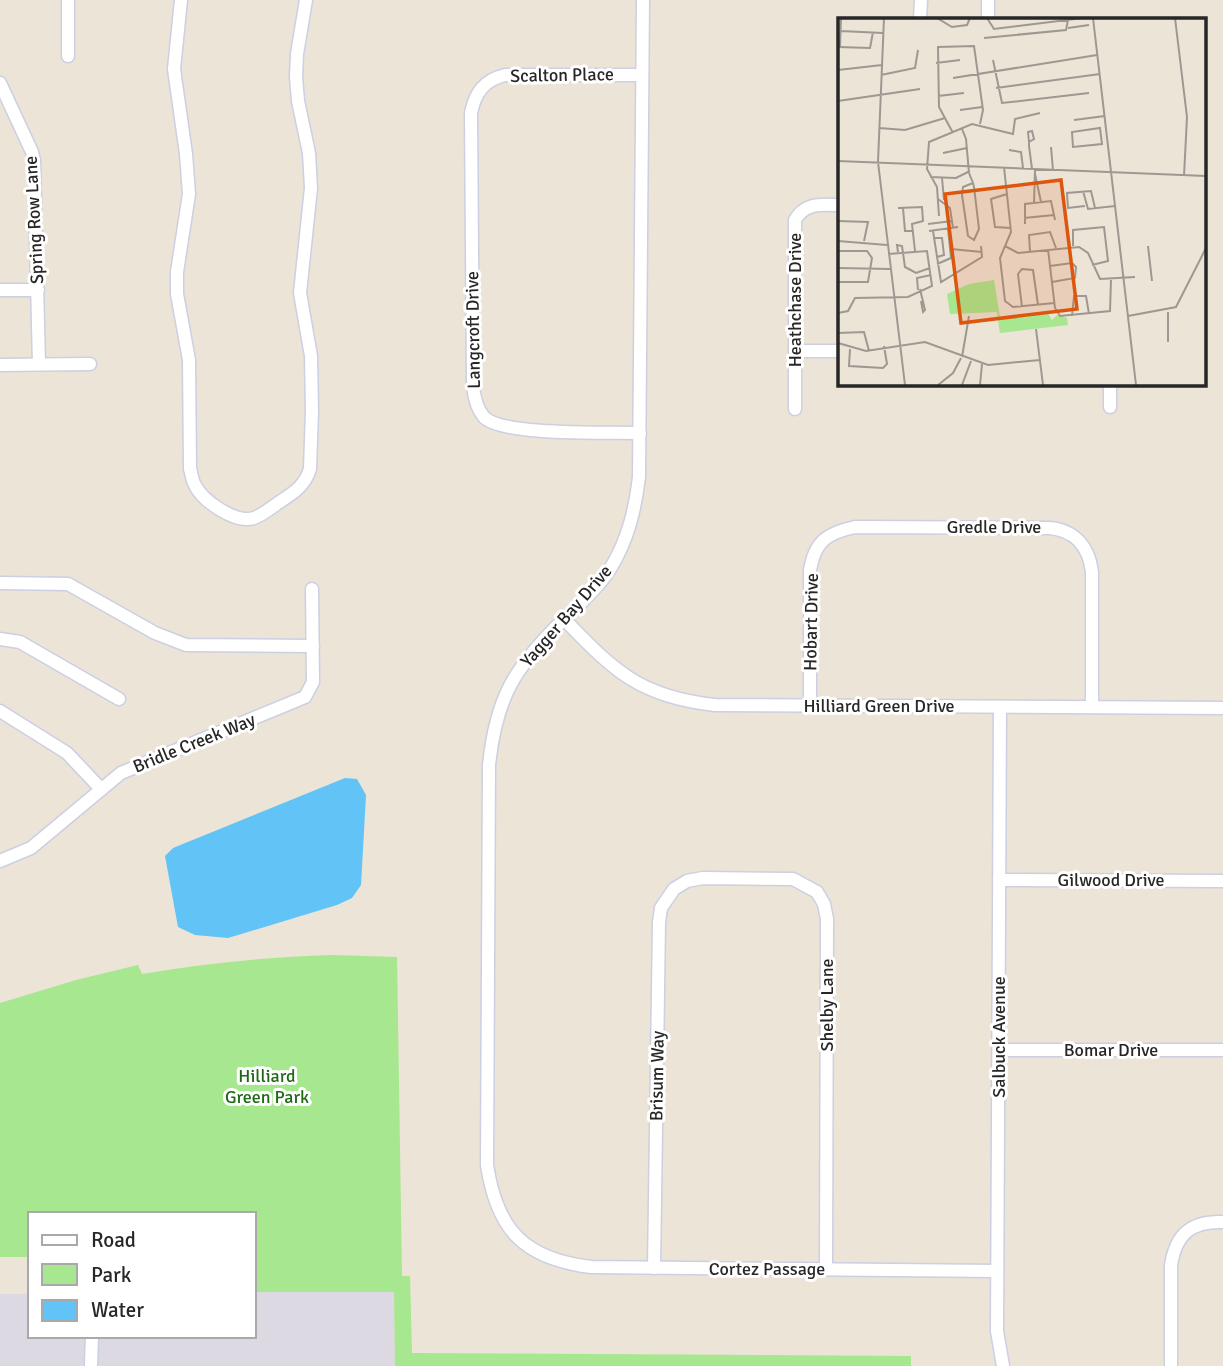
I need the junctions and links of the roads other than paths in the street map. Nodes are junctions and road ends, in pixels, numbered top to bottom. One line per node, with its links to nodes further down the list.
1 (68, 0): 9 (street)
2 (181, 0): 3 (street)
3 (306, 0)
4 (643, 0): 10 (street, Yagger Bay Drive)
5 (921, 0): 7 (street)
6 (988, 0): 8 (street)
7 (920, 18)
8 (988, 18)
9 (68, 56)
10 (642, 75): 12 (street, Scalton Place); 24 (street, Yagger Bay Drive)
11 (0, 83): 15 (street, Spring Row Lane)
12 (484, 85): 24 (street, Langcroft Drive)
13 (838, 205): 16 (street, Heathchase Drive)
14 (0, 290): 15 (street)
15 (38, 290): 18 (street, Spring Row Lane)
16 (796, 351): 17 (street); 23 (street, Heathchase Drive)
17 (838, 351)
18 (39, 364): 19 (street); 20 (street)
19 (90, 364)
20 (0, 365)
21 (1110, 385): 22 (street)
22 (1110, 407)
23 (795, 409)
24 (640, 433): 28 (street, Yagger Bay Drive)
25 (822, 540): 32 (street, Hobart Drive); 34 (street, Gredle Drive)
26 (0, 583): 30 (street)
27 (312, 589): 30 (street, Bridle Creek Way)
28 (564, 619): 32 (street, Hilliard Green Drive); 45 (street, Yagger Bay Drive)
29 (0, 639): 31 (street)
30 (313, 646): 37 (street, Bridle Creek Way)
31 (119, 699)
32 (810, 705): 33 (street, Hilliard Green Drive)
33 (1000, 707): 34 (street, Hilliard Green Drive); 39 (street, Salbuck Avenue)
34 (1092, 707): 35 (street, Hilliard Green Drive)
35 (1223, 708)
36 (0, 711): 37 (street)
37 (101, 789): 38 (street, Bridle Creek Way)
38 (0, 861)
39 (999, 880): 40 (street, Gilwood Drive); 42 (street, Salbuck Avenue)
40 (1223, 881)
41 (674, 889): 46 (street, Brisum Way); 47 (street, Shelby Lane)
42 (999, 1050): 43 (street, Bomar Drive); 48 (street, Salbuck Avenue)
43 (1223, 1050)
44 (1223, 1222): 52 (street)
45 (539, 1255): 46 (street, Cortez Passage)
46 (654, 1268): 47 (street, Cortez Passage)
47 (826, 1269): 48 (street, Cortez Passage)
48 (997, 1270): 51 (street, Salbuck Avenue)
49 (92, 1338): 50 (street)
50 (91, 1366)
51 (1003, 1366)
52 (1171, 1366)

